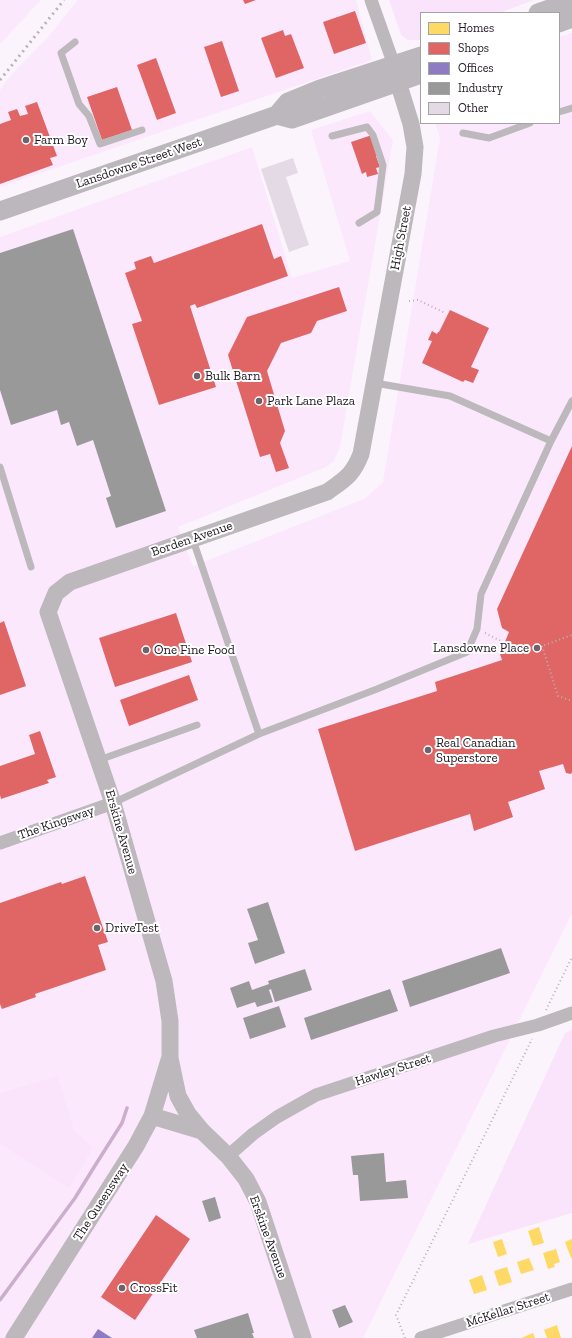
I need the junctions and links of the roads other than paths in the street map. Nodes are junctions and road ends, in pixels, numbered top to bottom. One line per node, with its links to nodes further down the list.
1 (371, 0): 4 (street, High Street)
2 (75, 42): 9 (lane)
3 (420, 57): 4 (main road, Lansdowne Street West)
4 (396, 74): 5 (main road, Lansdowne Street West); 12 (main road, Lansdowne Street West); 14 (street, High Street)
5 (420, 74)
6 (572, 108): 7 (lane)
7 (560, 112)
8 (527, 124): 10 (lane)
9 (142, 130)
10 (463, 133)
11 (332, 136): 13 (lane)
12 (0, 211)
13 (358, 223)
14 (374, 383): 16 (lane); 18 (street, High Street)
15 (572, 402): 16 (lane)
16 (551, 441): 23 (lane)
17 (0, 467): 20 (lane)
18 (348, 477): 19 (street, Borden Avenue)
19 (193, 539): 21 (street, Borden Avenue); 23 (lane)
20 (31, 567)
21 (48, 612): 24 (street, Erskine Avenue)
22 (196, 725): 24 (lane)
23 (259, 734): 25 (lane)
24 (98, 760): 25 (street, Erskine Avenue)
25 (113, 803): 26 (street, The Kingsway); 28 (street, Erskine Avenue)
26 (0, 843)
27 (572, 1013): 31 (street, Hawley Street)
28 (170, 1058): 29 (street, The Queensway); 30 (street)
29 (152, 1116): 30 (street, Erskine Avenue); 33 (street, The Queensway)
30 (202, 1131): 31 (street, Erskine Avenue)
31 (228, 1156): 34 (street, Erskine Avenue)
32 (572, 1289): 35 (street, McKellar Street)
33 (14, 1338)
34 (303, 1338)
35 (421, 1338)

